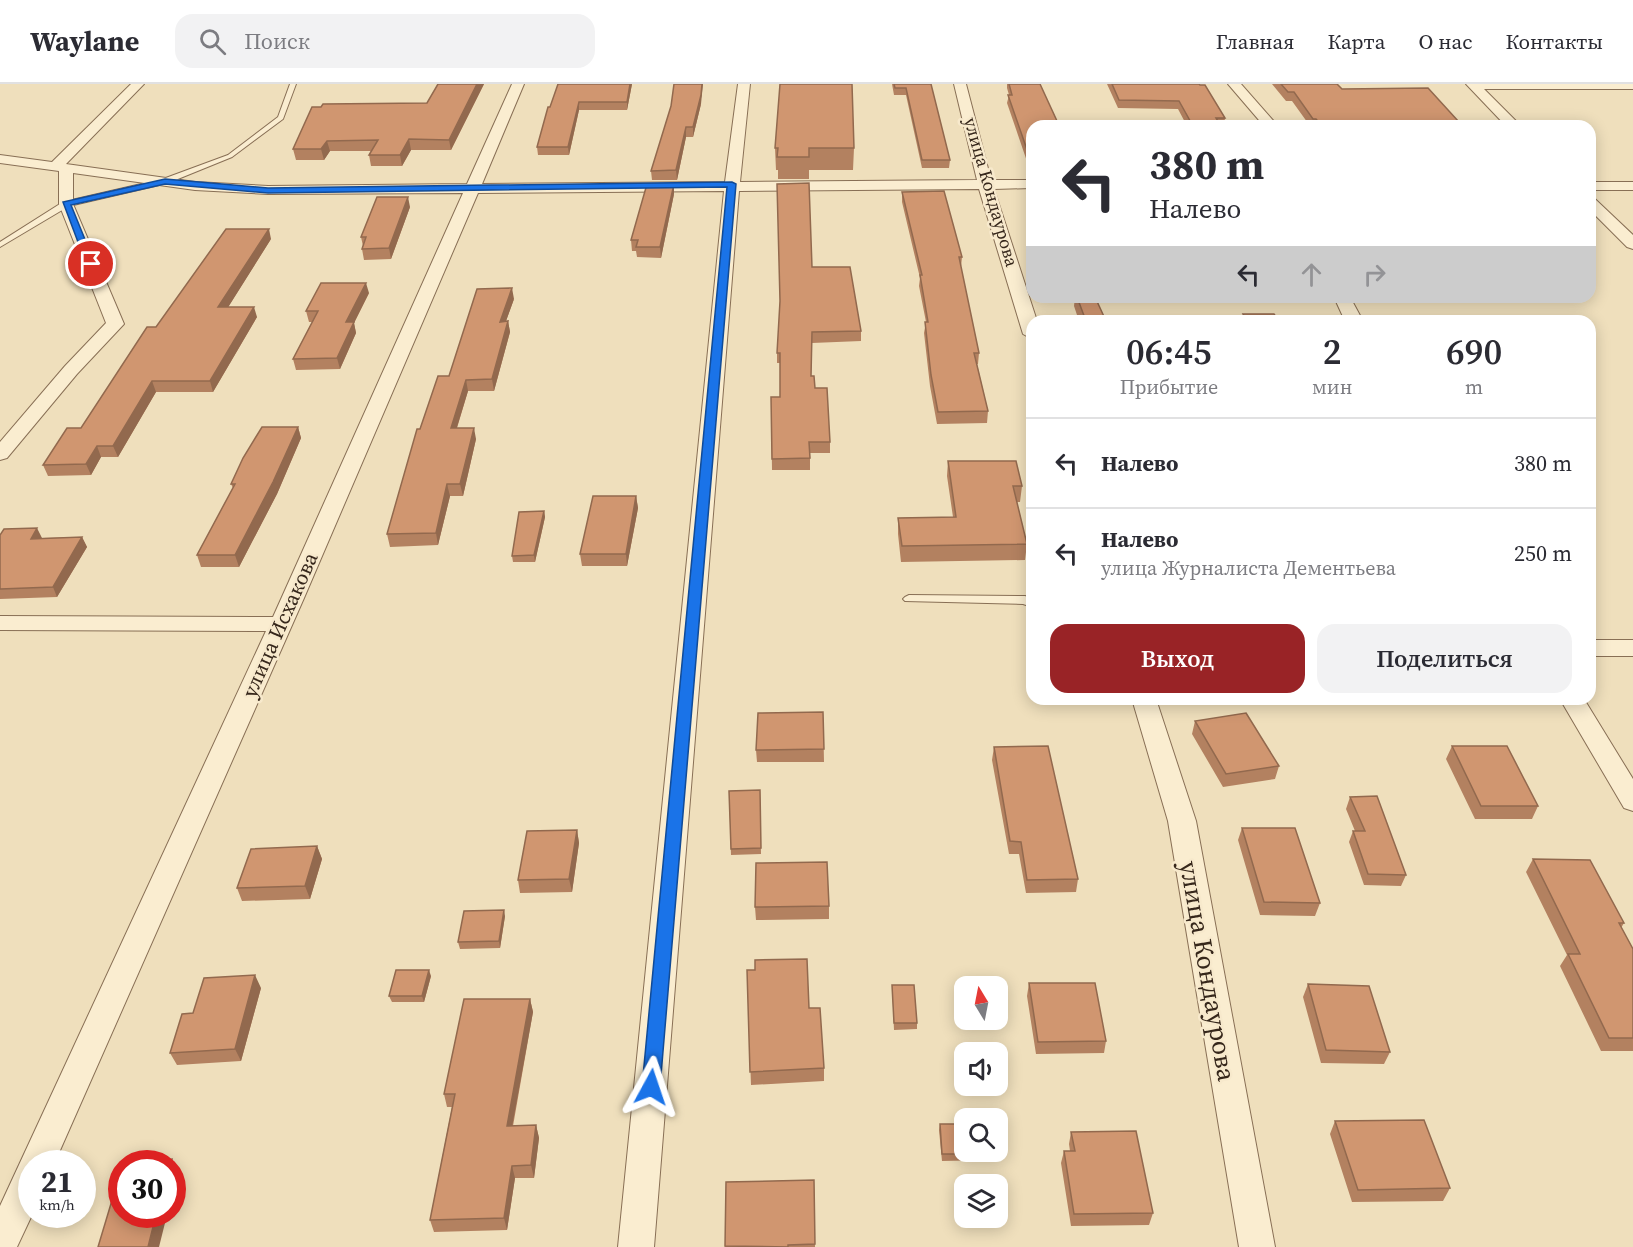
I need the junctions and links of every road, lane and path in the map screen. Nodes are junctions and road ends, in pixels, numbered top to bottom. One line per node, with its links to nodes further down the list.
1 (138, 84): 12 (street)
2 (293, 84): 13 (lane)
3 (518, 84): 19 (street, улица Исхакова)
4 (744, 84): 14 (street)
5 (960, 84): 15 (street, улица Кондаурова)
6 (1234, 84): 9 (street)
7 (1472, 84): 8 (street); 10 (street)
8 (1633, 85)
9 (1266, 120)
10 (1508, 120)
11 (0, 159): 12 (street)
12 (61, 167): 13 (street); 20 (street)
13 (165, 181): 19 (street); 20 (lane)
14 (732, 184): 15 (street); 19 (street); 38 (street)
15 (985, 184): 16 (street); 24 (street, улица Кондаурова)
16 (1026, 184)
17 (1596, 186): 18 (street)
18 (1633, 186)
19 (473, 187): 29 (street, улица Исхакова)
20 (66, 204): 23 (lane); 25 (street)
21 (1596, 208): 22 (street)
22 (1633, 244)
23 (0, 245)
24 (1026, 315)
25 (0, 454)
26 (909, 599): 27 (lane)
27 (1026, 601)
28 (0, 623): 29 (street)
29 (281, 624): 35 (street, улица Исхакова)
30 (1596, 648): 31 (street)
31 (1633, 648)
32 (1146, 705): 39 (street, улица Кондаурова)
33 (1576, 705): 34 (street)
34 (1633, 801)
35 (43, 1150)
36 (18, 1206): 37 (street)
37 (0, 1244)
38 (636, 1247)
39 (1257, 1247)

